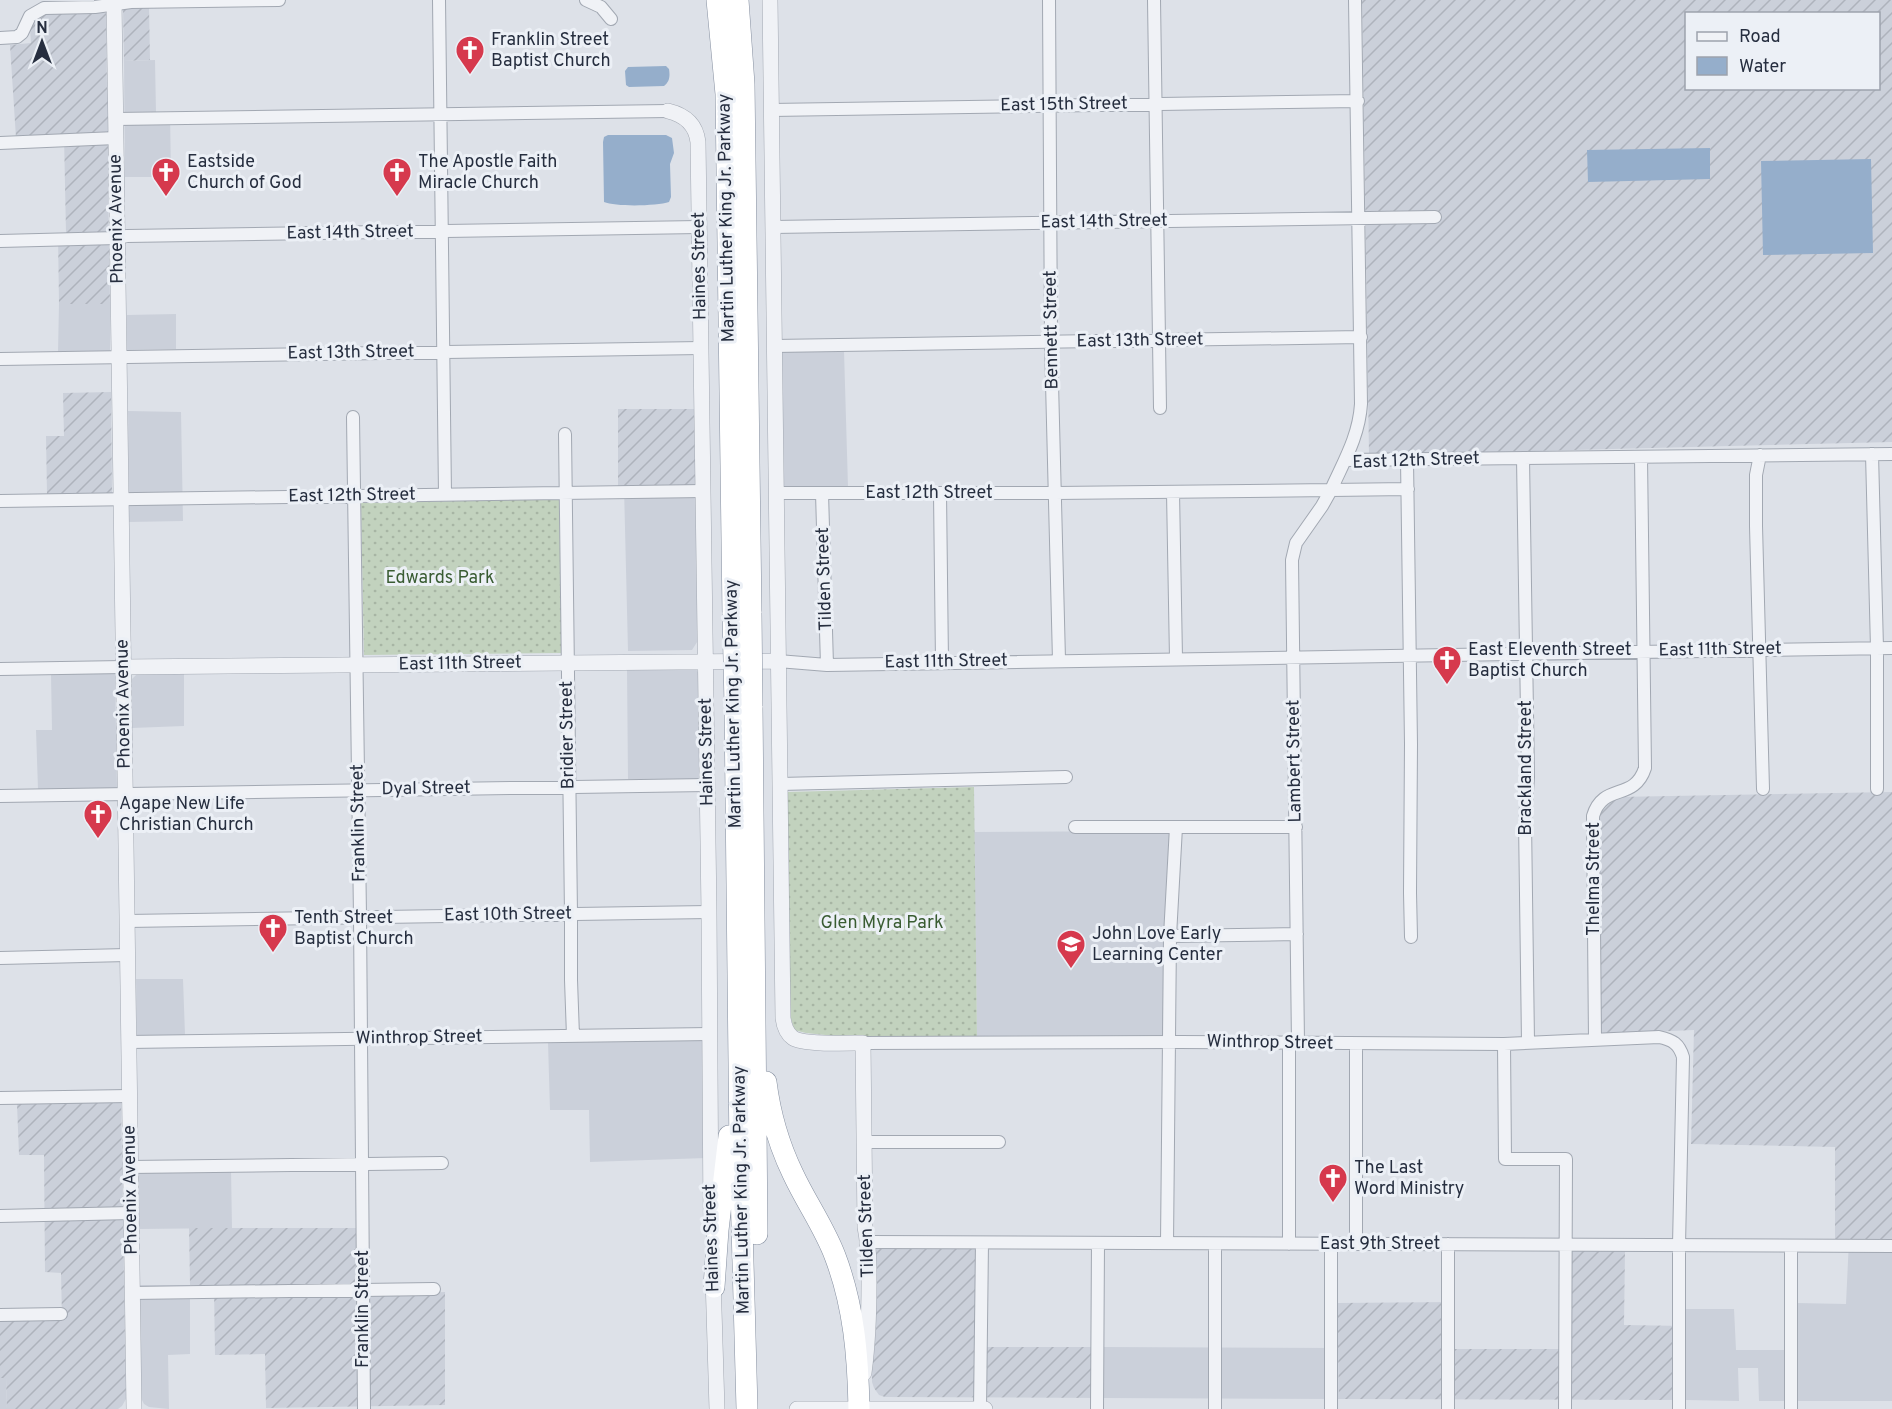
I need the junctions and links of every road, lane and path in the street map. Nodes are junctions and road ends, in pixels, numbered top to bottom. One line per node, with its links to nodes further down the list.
1 (279, 0): 10 (street)
2 (439, 0): 18 (street)
3 (586, 0): 11 (street)
4 (717, 0): 62 (highway, Martin Luther King Jr. Parkway)
5 (738, 0): 62 (highway, Martin Luther King Jr. Parkway)
6 (770, 0): 16 (street)
7 (1049, 0): 15 (street, Bennett Street)
8 (1154, 0): 14 (street)
9 (1356, 0): 13 (street)
10 (114, 2): 12 (street); 19 (street, Phoenix Avenue)
11 (611, 19)
12 (0, 38)
13 (1358, 101): 14 (street, East 15th Street); 23 (street)
14 (1155, 104): 15 (street, East 15th Street); 24 (street)
15 (1050, 105): 16 (street, East 15th Street); 25 (street, Bennett Street)
16 (771, 110): 27 (street)
17 (668, 111): 18 (street); 26 (street, Haines Street)
18 (440, 115): 19 (street); 28 (street)
19 (116, 119): 20 (street, Phoenix Avenue)
20 (116, 138): 21 (street); 29 (street, Phoenix Avenue)
21 (0, 143)
22 (1435, 216): 23 (street, East 14th Street)
23 (1360, 217): 24 (street, East 14th Street); 31 (street)
24 (1157, 222): 25 (street, East 14th Street); 32 (street)
25 (1050, 223): 27 (street, East 14th Street); 33 (street, Bennett Street)
26 (699, 227): 28 (street, East 14th Street); 35 (street, Haines Street)
27 (773, 227): 34 (street)
28 (441, 232): 29 (street, East 14th Street); 36 (street)
29 (117, 238): 30 (street, East 14th Street); 37 (street, Phoenix Avenue)
30 (0, 241)
31 (1361, 337): 32 (street, East 13th Street); 47 (street)
32 (1159, 341): 33 (street, East 13th Street); 39 (street)
33 (1052, 343): 34 (street, East 13th Street); 56 (street, Bennett Street)
34 (774, 346): 53 (street)
35 (701, 348): 36 (street, East 13th Street); 51 (street, Haines Street)
36 (442, 352): 37 (street, East 13th Street); 58 (street)
37 (119, 357): 38 (street, East 13th Street); 60 (street, Phoenix Avenue)
38 (0, 359)
39 (1160, 408)
40 (353, 417): 59 (street, Franklin Street)
41 (565, 434): 57 (street, Bridier Street)
42 (1872, 454): 43 (street, East 12th Street); 44 (street, East 12th Street); 63 (street)
43 (1892, 454)
44 (1761, 455): 45 (street, East 12th Street); 65 (street)
45 (1641, 457): 46 (street, East 12th Street); 66 (street, Thelma Street)
46 (1523, 458): 48 (street, East 12th Street); 67 (street, Brackland Street)
47 (1345, 460): 48 (street, East 12th Street); 50 (street, East 12th Street)
48 (1407, 460): 49 (street)
49 (1408, 489): 50 (street); 68 (street)
50 (1330, 490): 52 (street, East 12th Street); 69 (street, Lambert Street)
51 (703, 491): 57 (street, East 12th Street); 72 (street, Haines Street)
52 (1173, 492): 56 (street, East 12th Street); 70 (street)
53 (776, 493): 54 (street, East 12th Street); 73 (street)
54 (822, 493): 55 (street, East 12th Street); 76 (street, Tilden Street)
55 (940, 493): 56 (street, East 12th Street); 74 (street)
56 (1056, 493): 71 (street, Bennett Street)
57 (565, 494): 58 (street, East 12th Street); 75 (street, Bridier Street)
58 (445, 495): 59 (street, East 12th Street)
59 (354, 496): 60 (street, East 12th Street); 77 (street, Franklin Street)
60 (121, 500): 61 (street, East 12th Street); 78 (street, Phoenix Avenue)
61 (0, 501)
62 (742, 614): 80 (highway, Martin Luther King Jr. Parkway, bridge)
63 (1877, 648): 64 (street, East 11th Street); 65 (street, East 11th Street); 86 (street)
64 (1892, 648)
65 (1760, 649): 66 (street, East 11th Street); 85 (street)
66 (1644, 651): 67 (street, East 11th Street); 106 (street, Thelma Street)
67 (1526, 654): 68 (street, East 11th Street); 110 (street, Brackland Street)
68 (1410, 655): 69 (street, East 11th Street); 99 (street)
69 (1293, 656): 70 (street, East 11th Street); 92 (street, Lambert Street)
70 (1176, 658): 71 (street, East 11th Street)
71 (1059, 660): 74 (street, East 11th Street)
72 (706, 662): 73 (street, East 11th Street); 75 (street, East 11th Street); 83 (street, Haines Street)
73 (778, 662): 76 (street, East 11th Street); 82 (street)
74 (942, 662): 76 (street, East 11th Street)
75 (567, 663): 77 (street, East 11th Street); 84 (street, Bridier Street)
76 (827, 664)
77 (357, 665): 78 (street, East 11th Street); 87 (street, Franklin Street)
78 (123, 667): 79 (street, East 11th Street); 88 (street, Phoenix Avenue)
79 (0, 669)
80 (743, 706): 102 (highway, Martin Luther King Jr. Parkway); 114 (highway, Martin Luther King Jr. Parkway)
81 (1066, 777): 82 (street)
82 (780, 784): 109 (street)
83 (707, 785): 84 (street, Dyal Street); 93 (street, Haines Street)
84 (569, 787): 87 (street, Dyal Street); 94 (street, Bridier Street)
85 (1763, 789)
86 (1877, 789)
87 (359, 790): 88 (street, Dyal Street); 95 (street, Franklin Street)
88 (125, 794): 89 (street, Dyal Street); 96 (street, Phoenix Avenue)
89 (0, 796)
90 (1075, 827): 91 (street)
91 (1176, 827): 92 (street); 98 (street)
92 (1296, 827): 97 (street, Lambert Street)
93 (709, 912): 94 (street, East 10th Street); 103 (street, Haines Street)
94 (571, 914): 95 (street, East 10th Street); 104 (street, Bridier Street)
95 (360, 916): 96 (street, East 10th Street); 105 (street, Franklin Street)
96 (127, 921): 100 (street, Phoenix Avenue)
97 (1297, 934): 98 (street); 111 (street, Lambert Street)
98 (1170, 936): 107 (street)
99 (1411, 936)
100 (127, 955): 101 (street); 108 (street, Phoenix Avenue)
101 (0, 958)
102 (755, 986): 143 (highway, Martin Luther King Jr. Parkway); 150 (highway)
103 (710, 1034): 104 (street, Winthrop Street); 137 (street, Haines Street)
104 (573, 1036): 105 (street, Winthrop Street)
105 (361, 1039): 108 (street, Winthrop Street); 119 (street, Franklin Street)
106 (1595, 1040): 110 (street, Winthrop Street); 134 (street, Winthrop Street)
107 (1169, 1041): 109 (street, Winthrop Street); 111 (street, Winthrop Street); 127 (street)
108 (129, 1042): 115 (street, Phoenix Avenue)
109 (863, 1042): 117 (street, Tilden Street)
110 (1528, 1042): 113 (street, Winthrop Street)
111 (1294, 1043): 112 (street, Winthrop Street); 129 (street, Lambert Street)
112 (1356, 1044): 113 (street, Winthrop Street); 131 (street)
113 (1504, 1044): 133 (street)
114 (738, 1061): 137 (highway); 143 (highway, Martin Luther King Jr. Parkway)
115 (129, 1096): 116 (street); 121 (street, Phoenix Avenue)
116 (0, 1098)
117 (865, 1142): 118 (street); 124 (street, Tilden Street)
118 (999, 1142)
119 (363, 1164): 120 (street); 121 (street); 139 (street, Franklin Street)
120 (442, 1164)
121 (130, 1167): 122 (street, Phoenix Avenue)
122 (131, 1213): 123 (street); 140 (street, Phoenix Avenue)
123 (0, 1216)
124 (868, 1242): 125 (street, East 9th Street); 150 (street, Tilden Street)
125 (982, 1243): 126 (street, East 9th Street); 151 (street)
126 (1098, 1243): 127 (street, East 9th Street); 153 (street)
127 (1167, 1243): 128 (street, East 9th Street)
128 (1215, 1244): 129 (street, East 9th Street); 154 (street)
129 (1289, 1244): 130 (street, East 9th Street)
130 (1331, 1244): 131 (street, East 9th Street); 155 (street)
131 (1356, 1244): 132 (street, East 9th Street)
132 (1448, 1244): 133 (street, East 9th Street); 156 (street)
133 (1566, 1245): 134 (street, East 9th Street); 157 (street)
134 (1679, 1245): 135 (street, East 9th Street); 158 (street)
135 (1791, 1246): 136 (street, East 9th Street); 159 (street)
136 (1892, 1246)
137 (714, 1287): 146 (street, Haines Street)
138 (434, 1289): 139 (street)
139 (363, 1290): 140 (street); 145 (street, Franklin Street)
140 (132, 1293): 144 (street, Phoenix Avenue)
141 (61, 1314): 142 (street)
142 (0, 1315)
143 (753, 1376): 147 (highway, Martin Luther King Jr. Parkway); 148 (highway, Martin Luther King Jr. Parkway)
144 (134, 1409)
145 (364, 1409)
146 (717, 1409)
147 (747, 1409)
148 (760, 1409)
149 (797, 1409): 150 (street)
150 (859, 1409): 151 (street)
151 (980, 1409): 152 (street)
152 (985, 1409)
153 (1097, 1409)
154 (1215, 1409)
155 (1331, 1409)
156 (1448, 1409)
157 (1565, 1409)
158 (1679, 1409)
159 (1791, 1409)

